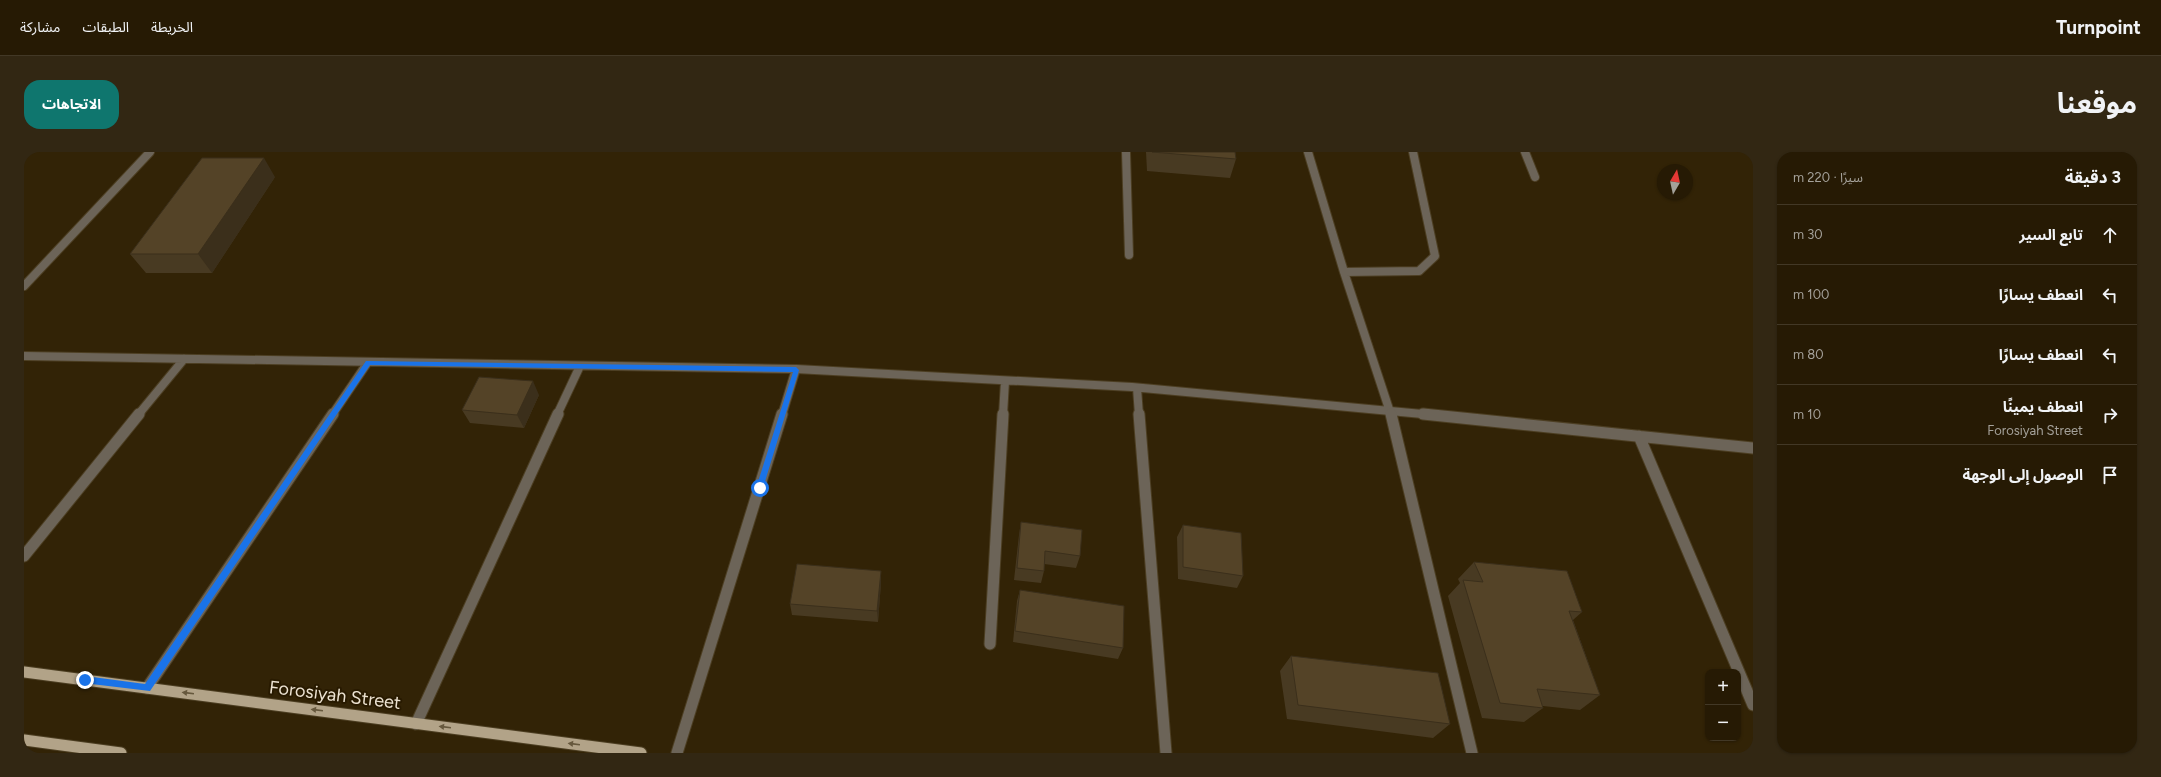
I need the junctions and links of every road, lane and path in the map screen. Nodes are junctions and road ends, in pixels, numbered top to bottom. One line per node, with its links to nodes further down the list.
1 (150, 152): 9 (street)
2 (1126, 152): 7 (street)
3 (1308, 152): 8 (street)
4 (1413, 152): 8 (street)
5 (1525, 152): 6 (street)
6 (1535, 176)
7 (1129, 255)
8 (1344, 272): 17 (street)
9 (24, 286)
10 (24, 356): 11 (street)
11 (184, 359): 12 (street); 20 (street)
12 (368, 362): 13 (street); 23 (street)
13 (580, 366): 14 (street); 25 (street)
14 (796, 370): 15 (street); 29 (street)
15 (1005, 381): 16 (street); 21 (street)
16 (1137, 388): 17 (street); 30 (street)
17 (1390, 411): 18 (street); 31 (street)
18 (1640, 436): 19 (street); 24 (street)
19 (1753, 448)
20 (24, 556)
21 (990, 644)
22 (24, 672): 23 (main road, Forosiyah Street)
23 (147, 688): 25 (main road, Forosiyah Street, one-way to 23)
24 (1753, 705)
25 (416, 724): 28 (main road, Forosiyah Street, one-way to 25)
26 (24, 740): 27 (main road)
27 (121, 753)
28 (641, 753)
29 (676, 753)
30 (1166, 753)
31 (1472, 753)

